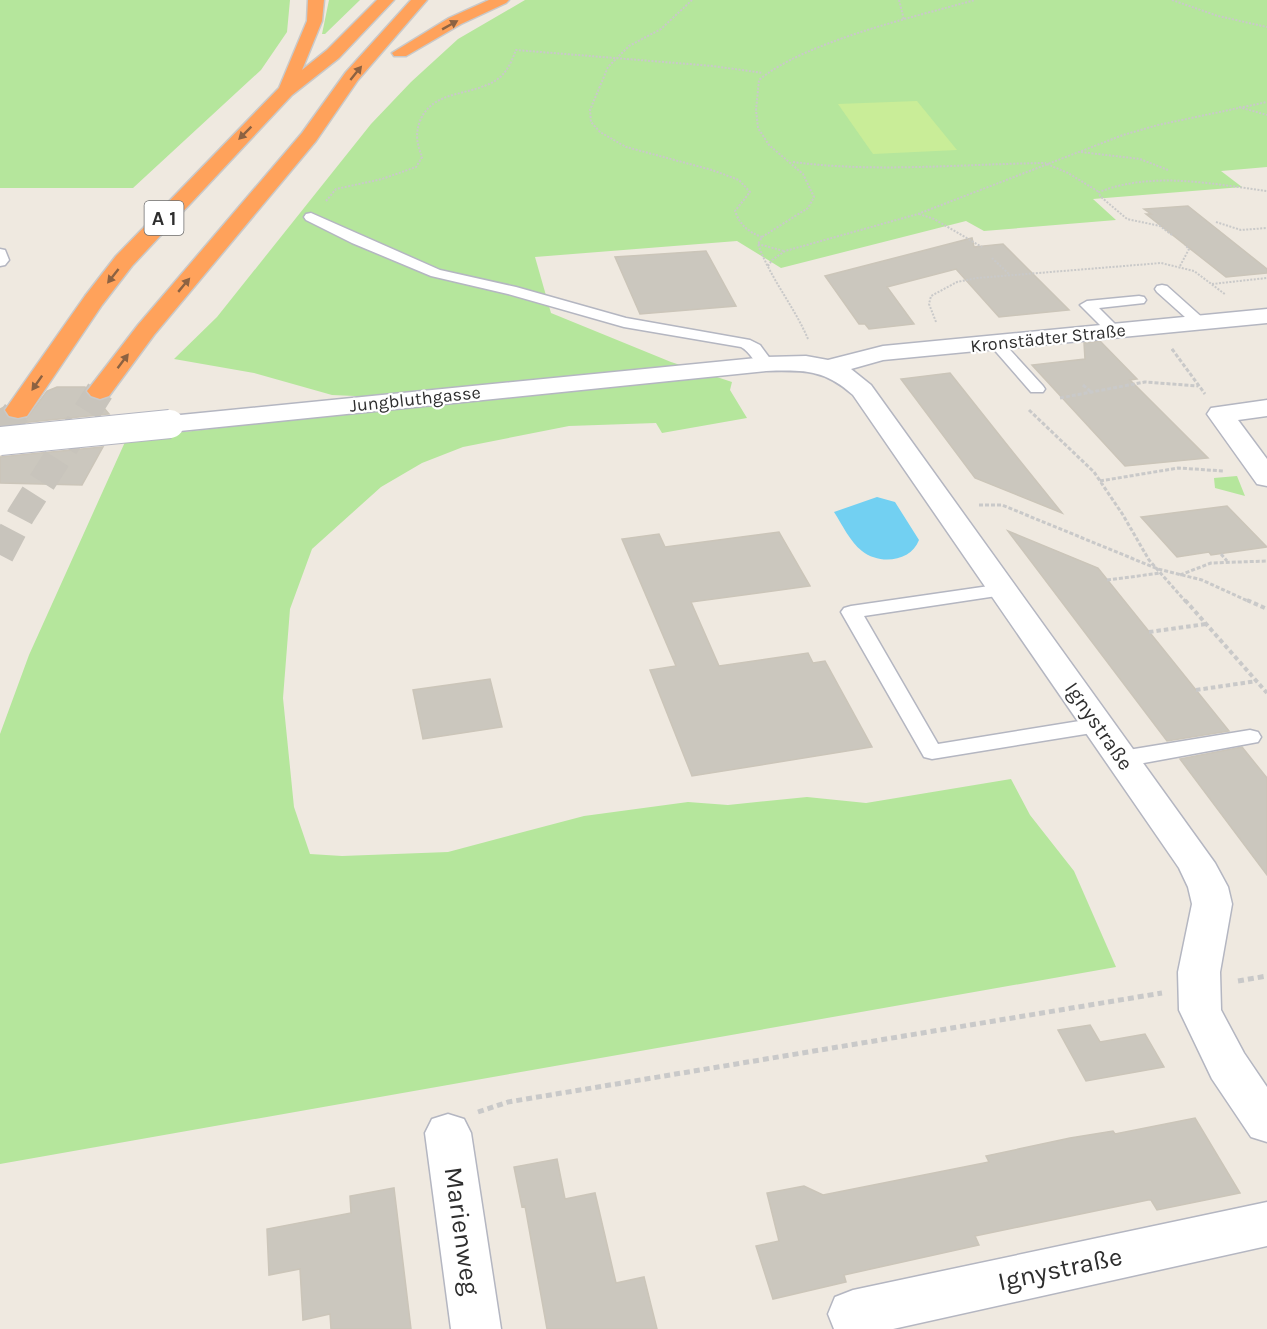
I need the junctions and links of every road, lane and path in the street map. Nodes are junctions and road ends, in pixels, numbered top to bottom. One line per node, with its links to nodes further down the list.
1 (316, 0): 17 (highway)
2 (386, 0): 17 (highway, A 1)
3 (419, 0): 21 (highway, one-way to 3)
4 (501, 0): 12 (highway, one-way to 4)
5 (692, 0): 13 (path)
6 (899, 0): 10 (path)
7 (975, 0): 10 (path)
8 (1172, 0): 11 (path)
9 (427, 19): 12 (highway)
10 (904, 20): 15 (path)
11 (1267, 27)
12 (400, 53): 14 (highway)
13 (618, 58): 15 (path); 29 (path); 33 (path)
14 (386, 66)
15 (763, 73): 23 (path)
16 (372, 79): 21 (highway)
17 (286, 91): 66 (highway, A 1, one-way to 66)
18 (1267, 102): 19 (path)
19 (1238, 107): 20 (path); 22 (path)
20 (1267, 115)
21 (309, 137): 61 (highway, one-way to 21)
22 (1080, 151): 24 (path); 25 (path)
23 (792, 162): 24 (path); 33 (path)
24 (1048, 164): 27 (path); 28 (path)
25 (1168, 170)
26 (1267, 191): 27 (path)
27 (1099, 192): 32 (path)
28 (918, 214): 36 (path); 37 (path)
29 (311, 217): 54 (lane)
30 (1216, 222): 31 (path)
31 (1267, 228)
32 (1172, 235)
33 (762, 237): 34 (path)
34 (758, 244): 37 (path); 42 (path)
35 (1185, 245): 41 (path)
36 (982, 246)
37 (785, 251): 42 (path)
38 (0, 254): 40 (lane)
39 (992, 258): 43 (path)
40 (0, 262)
41 (1180, 266): 43 (path); 45 (path)
42 (767, 267): 55 (path)
43 (1010, 275): 53 (path)
44 (1267, 278): 45 (path)
45 (1212, 284): 48 (path)
46 (1162, 289): 49 (lane)
47 (1139, 300): 51 (lane)
48 (1260, 317): 49 (street, Kronstädter Straße)
49 (1200, 323): 50 (street, Kronstädter Straße)
50 (1152, 327): 51 (street, Kronstädter Straße); 59 (path)
51 (1114, 331): 52 (street, Kronstädter Straße)
52 (996, 342): 53 (street, Kronstädter Straße); 60 (lane)
53 (954, 347): 55 (street, Kronstädter Straße)
54 (766, 363): 55 (street, Jungbluthgasse); 68 (street, Jungbluthgasse, bridge)
55 (822, 366): 73 (street, Ignystraße)
56 (1132, 380): 57 (path)
57 (1136, 384): 59 (path); 62 (path)
58 (1083, 385): 62 (path)
59 (1198, 386): 67 (path)
60 (1037, 389)
61 (100, 391)
62 (1091, 392): 63 (path)
63 (1058, 399)
64 (1024, 405): 72 (path)
65 (1267, 408): 67 (street)
66 (18, 410)
67 (1220, 414): 71 (street)
68 (0, 441)
69 (1166, 463): 70 (path)
70 (1172, 470): 71 (path); 72 (path)
71 (1265, 475)
72 (1100, 481): 77 (path)
73 (942, 504): 77 (path); 80 (street, Ignystraße)
74 (1221, 554): 75 (path)
75 (1227, 561): 76 (path); 78 (path)
76 (1267, 561)
77 (1160, 571): 78 (path); 79 (path); 82 (path)
78 (1180, 575): 81 (path)
79 (1107, 580)
80 (1003, 591): 87 (street, Ignystraße); 87 (lane)
81 (1267, 609)
82 (1206, 624): 83 (path); 84 (path)
83 (1149, 632)
84 (1257, 681): 85 (path); 86 (path)
85 (1196, 690)
86 (1267, 693)
87 (1098, 725): 89 (street, Ignystraße)
88 (1250, 737): 89 (lane)
89 (1122, 759): 90 (street, Ignystraße)
90 (1198, 988): 91 (street, Ignystraße); 92 (path)
91 (1267, 1123)
92 (448, 1132): 95 (street, Marienweg)
93 (1267, 1224): 94 (street, Ignystraße)
94 (853, 1314)
95 (476, 1329)

